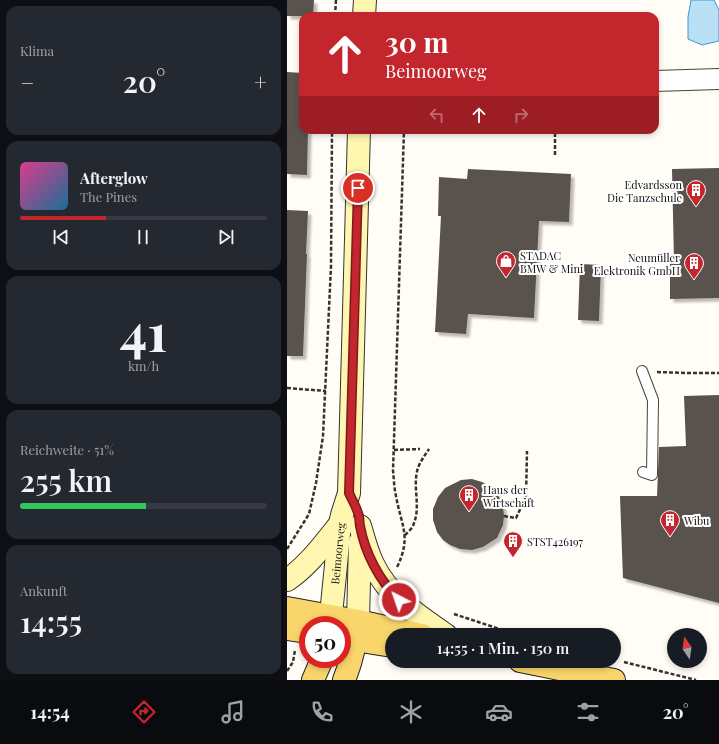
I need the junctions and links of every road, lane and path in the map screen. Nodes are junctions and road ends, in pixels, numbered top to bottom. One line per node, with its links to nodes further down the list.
1 (336, 0): 3 (path)
2 (365, 0): 4 (main road)
3 (335, 12)
4 (364, 12)
5 (719, 79): 6 (street)
6 (659, 80)
7 (332, 134): 15 (path)
8 (359, 134): 22 (main road, Beimoorweg)
9 (404, 134): 17 (path)
10 (555, 134): 11 (path)
11 (555, 155)
12 (642, 371): 13 (path); 20 (lane)
13 (719, 372)
14 (287, 388): 15 (path)
15 (326, 391): 24 (path)
16 (429, 449): 23 (path)
17 (394, 450): 18 (path); 23 (path)
18 (420, 450)
19 (527, 451): 21 (path)
20 (643, 472)
21 (504, 516)
22 (350, 525): 26 (main road); 30 (main road, Beimoorweg); 31 (main road); 35 (main road, Beimoorweg)
23 (405, 535): 25 (path)
24 (287, 549)
25 (401, 573)
26 (287, 580)
27 (287, 608): 29 (main road)
28 (451, 613): 32 (path)
29 (316, 616)
30 (331, 616)
31 (436, 628)
32 (497, 628)
33 (287, 629): 34 (main road)
34 (299, 631)
35 (352, 633): 36 (main road); 37 (main road); 42 (main road)
36 (385, 634)
37 (385, 644)
38 (318, 668): 41 (main road)
39 (589, 668): 40 (main road)
40 (618, 671): 43 (path)
41 (313, 680)
42 (344, 680)
43 (696, 680)

